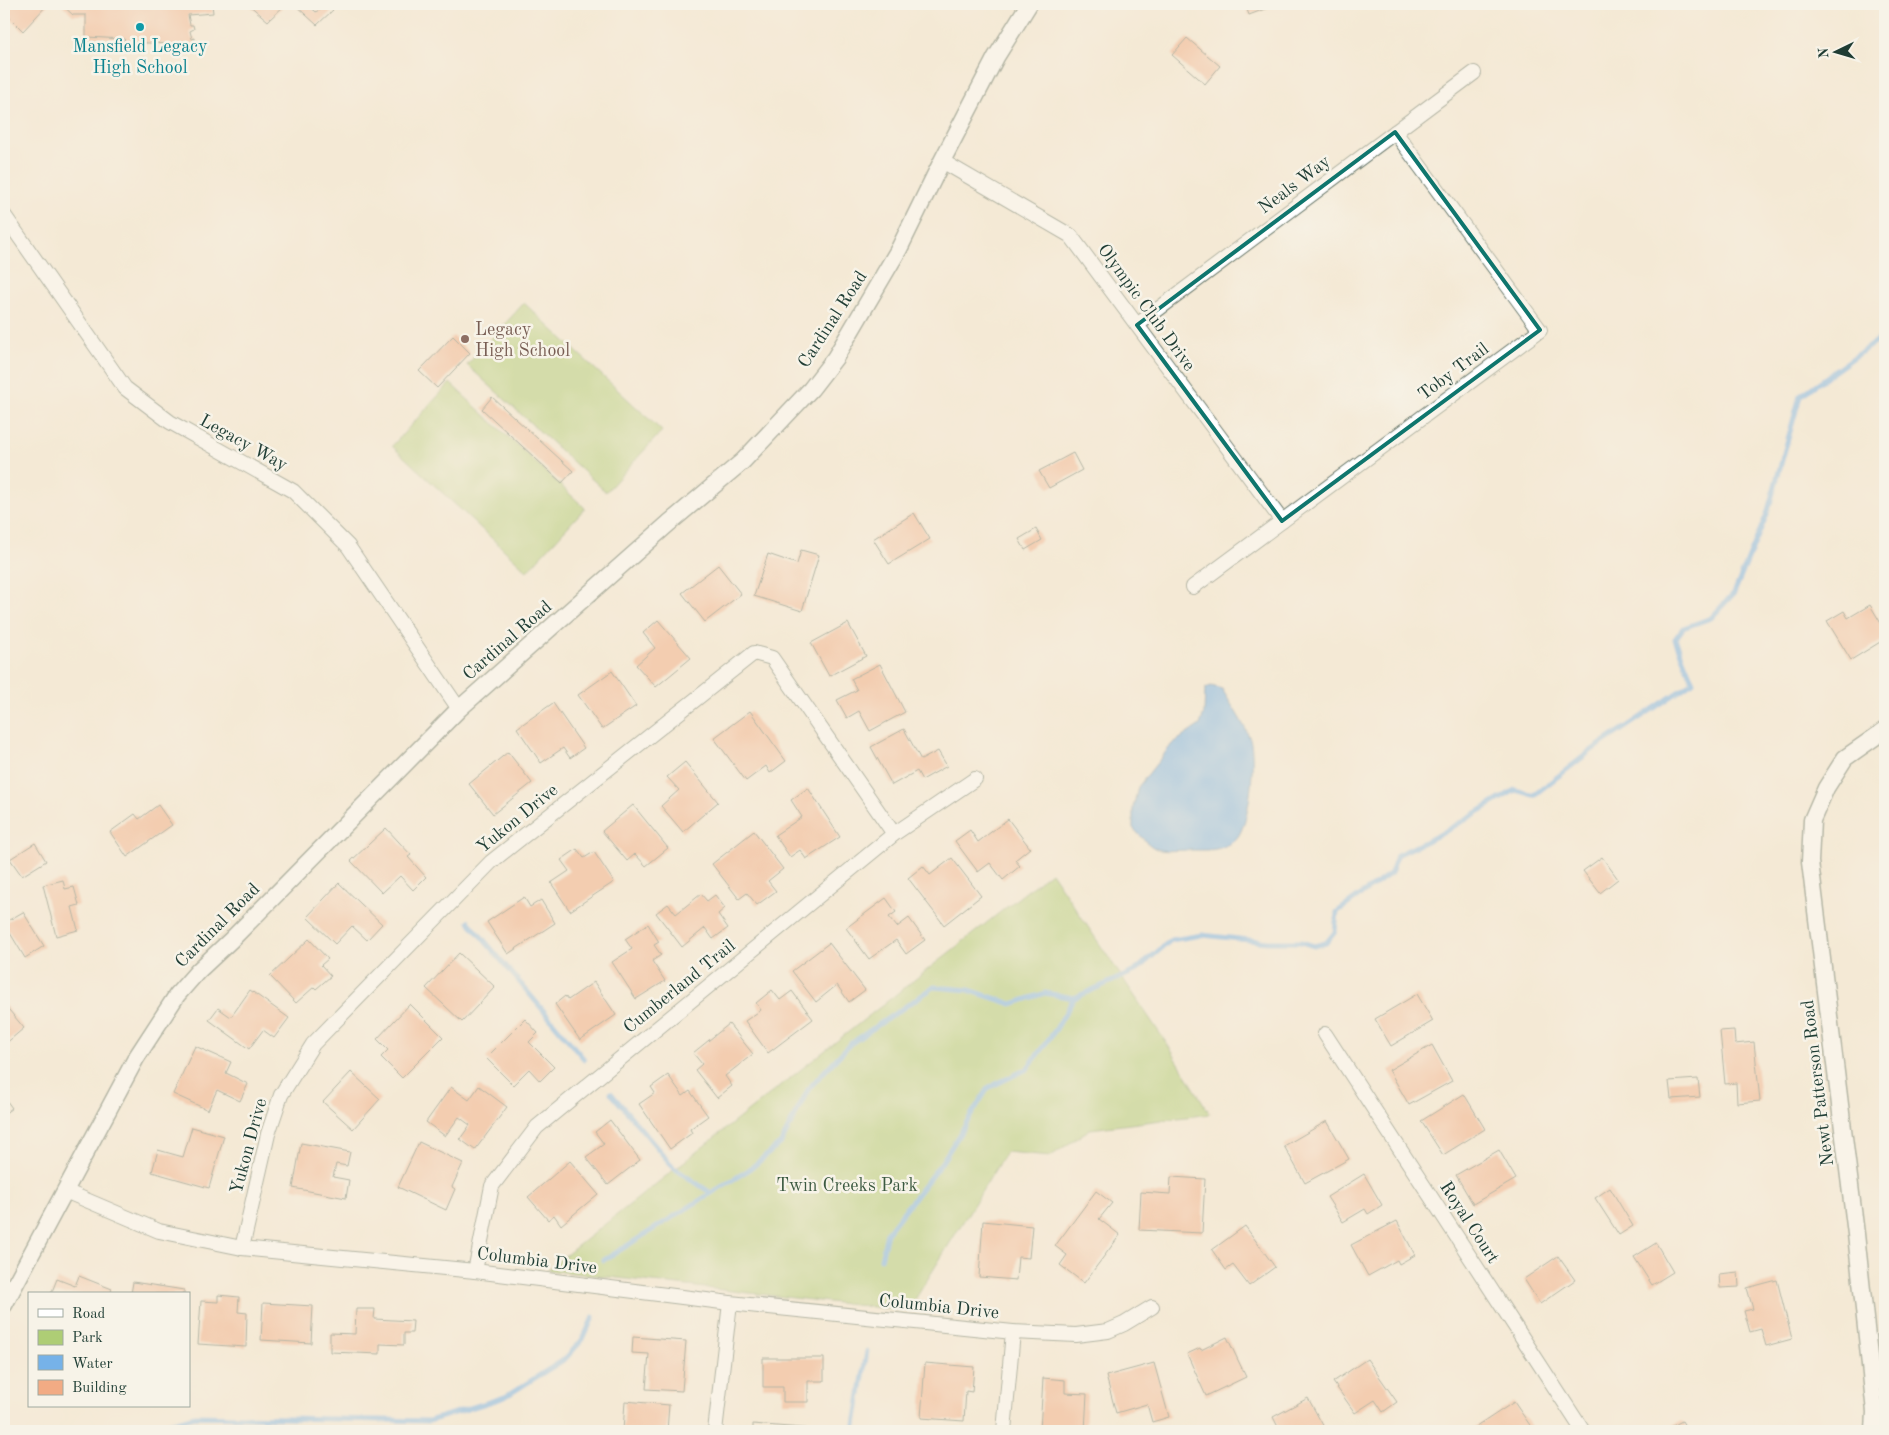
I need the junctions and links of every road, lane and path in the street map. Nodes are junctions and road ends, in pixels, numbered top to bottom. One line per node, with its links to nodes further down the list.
1 (1029, 4): 4 (street, Cardinal Road)
2 (1474, 73): 3 (street, Neals Way)
3 (1395, 132): 6 (street, Neals Way); 7 (street, Toby Trail)
4 (942, 161): 6 (street, Olympic Club Drive); 9 (street, Cardinal Road)
5 (4, 215): 9 (street, Legacy Way)
6 (1137, 325): 7 (street, Olympic Club Drive)
7 (1282, 521): 8 (street, Toby Trail)
8 (1193, 587)
9 (458, 709): 14 (street, Cardinal Road)
10 (1885, 730): 24 (street, Newt Patterson Road)
11 (975, 779): 12 (street, Cumberland Trail)
12 (894, 834): 15 (street, Yukon Drive); 16 (street, Cumberland Trail)
13 (1325, 1034): 23 (street, Royal Court)
14 (65, 1191): 15 (street, Columbia Drive); 18 (street, Cardinal Road)
15 (242, 1248): 16 (street, Columbia Drive)
16 (475, 1271): 17 (street, Columbia Drive)
17 (730, 1303): 20 (street, Columbia Drive); 21 (street)
18 (4, 1305)
19 (1152, 1306): 20 (street, Columbia Drive)
20 (1013, 1332): 22 (street)
21 (715, 1431)
22 (1004, 1431)
23 (1583, 1431)
24 (1874, 1431)

